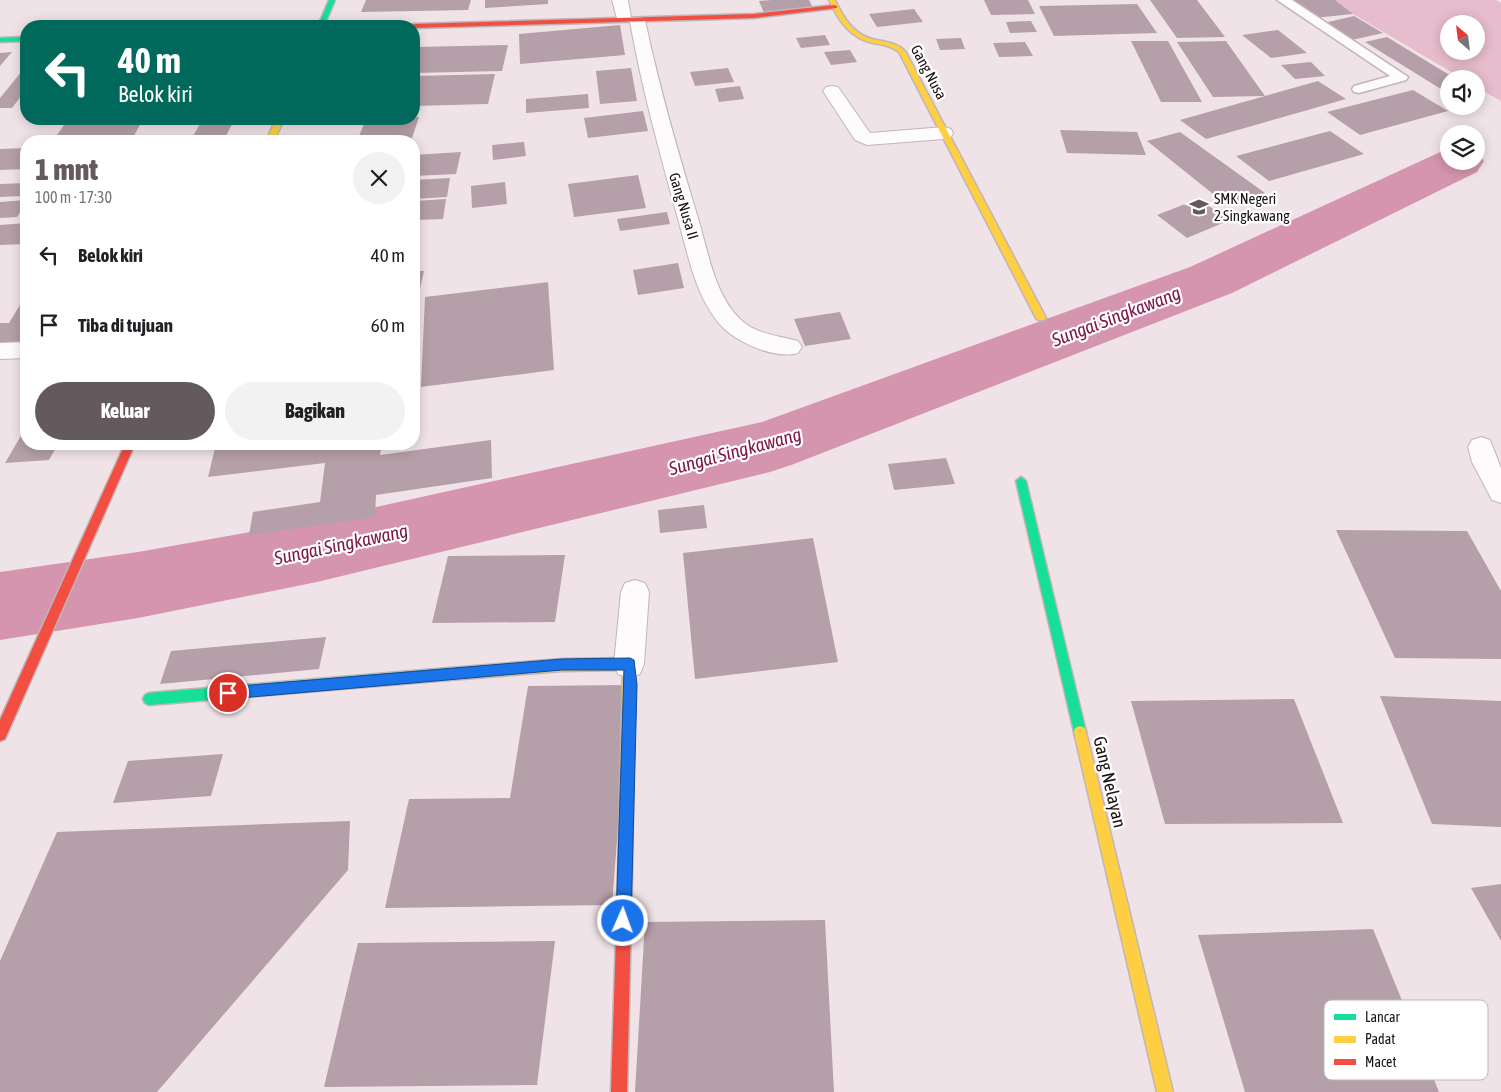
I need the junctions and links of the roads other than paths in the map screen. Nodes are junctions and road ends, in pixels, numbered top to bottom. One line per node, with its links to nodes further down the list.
1 (332, 0): 6 (street)
2 (620, 0): 5 (street, Gang Nusa II)
3 (1283, 0): 10 (lane)
4 (834, 4): 5 (street, Gang Nusa); 12 (street, Gang Nusa)
5 (630, 19): 7 (street, Gang Nusa); 14 (street, Gang Nusa II)
6 (324, 20)
7 (420, 26)
8 (20, 39): 9 (street)
9 (0, 40)
10 (1359, 89)
11 (832, 91): 12 (street)
12 (944, 133): 13 (street, Gang Nusa)
13 (1041, 318)
14 (790, 347)
15 (20, 350): 16 (street)
16 (0, 351)
17 (1481, 447): 20 (street)
18 (127, 450): 24 (street)
19 (1021, 481): 26 (street, Gang Nelayan)
20 (1501, 493)
21 (635, 592): 22 (street)
22 (630, 664): 23 (street); 25 (street)
23 (149, 699)
24 (0, 736)
25 (619, 1092)
26 (1165, 1092)

